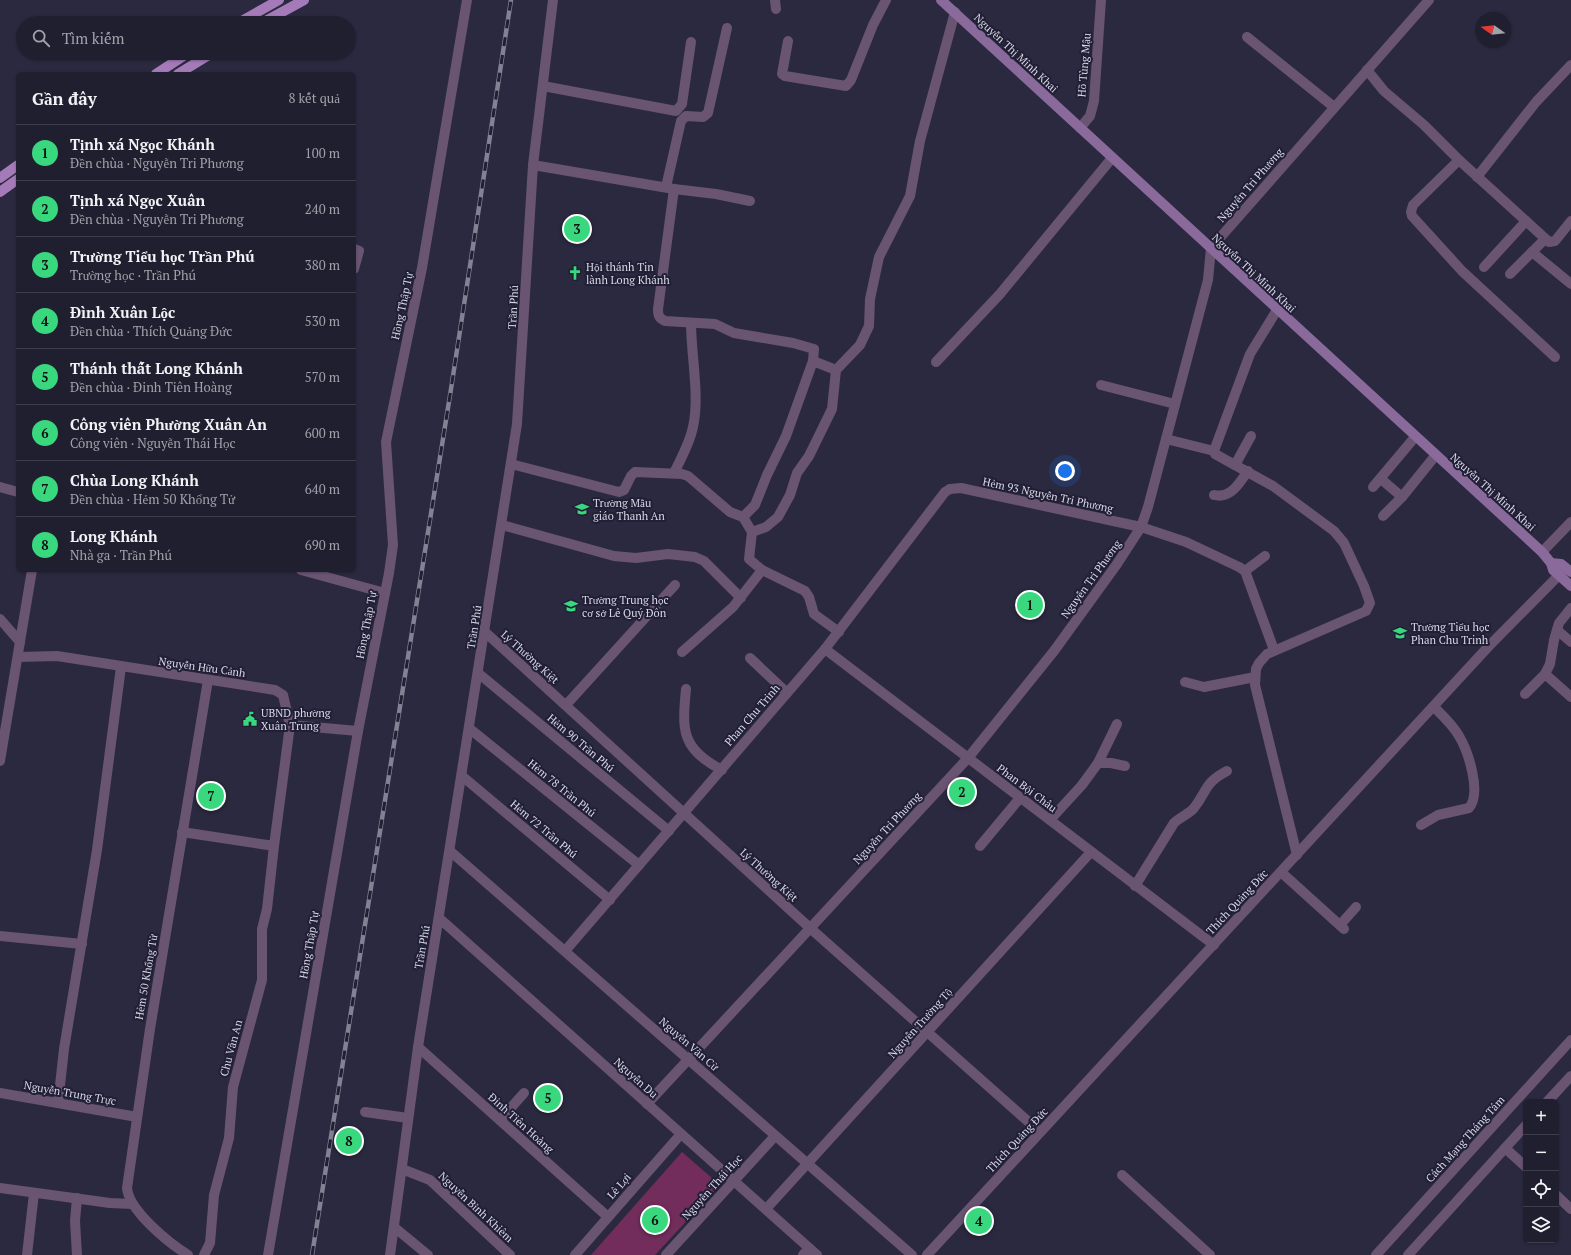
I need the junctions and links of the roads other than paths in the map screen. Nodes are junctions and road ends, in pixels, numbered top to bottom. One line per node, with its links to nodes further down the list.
1 (279, 0): 10 (main road)
2 (304, 0): 11 (main road)
3 (467, 0): 86 (street, Hồng Thập Tự)
4 (553, 0): 22 (street, Trần Phú)
5 (886, 0): 14 (street)
6 (941, 0): 9 (main road, Nguyễn Thị Minh Khai)
7 (1101, 0): 24 (street, Hồ Tùng Mậu)
8 (1429, 0): 20 (street, Nguyễn Tri Phương)
9 (955, 12): 24 (main road, Nguyễn Thị Minh Khai); 50 (street)
10 (250, 16)
11 (275, 16)
12 (727, 28): 32 (street)
13 (1247, 36): 23 (street)
14 (788, 41)
15 (691, 42): 22 (street)
16 (177, 60): 21 (main road)
17 (204, 60): 19 (main road)
18 (1571, 65): 29 (street)
19 (192, 70)
20 (1367, 70): 23 (street, Nguyễn Tri Phương); 26 (street)
21 (159, 72)
22 (543, 86): 27 (street, Trần Phú)
23 (1334, 108): 38 (street, Nguyễn Tri Phương)
24 (1080, 128): 25 (main road, Nguyễn Thị Minh Khai)
25 (1112, 158): 38 (main road, Nguyễn Thị Minh Khai); 49 (street)
26 (1459, 160): 29 (street); 47 (street)
27 (533, 165): 32 (street); 58 (street, Trần Phú)
28 (16, 166): 30 (main road)
29 (1477, 176): 35 (street)
30 (0, 178)
31 (16, 180): 33 (main road)
32 (670, 188): 34 (street); 46 (street)
33 (0, 192)
34 (750, 201)
35 (1526, 221): 37 (street); 42 (street)
36 (1571, 221): 37 (street)
37 (1545, 239): 40 (street)
38 (1211, 248): 45 (main road, Nguyễn Thị Minh Khai); 52 (street, Nguyễn Tri Phương)
39 (356, 250): 41 (street)
40 (1532, 252): 43 (street); 44 (street)
41 (356, 262)
42 (1484, 267)
43 (1510, 274)
44 (1571, 284)
45 (1277, 310): 54 (main road, Nguyễn Thị Minh Khai); 56 (street)
46 (691, 323): 48 (street); 61 (street)
47 (1555, 357)
48 (813, 361): 50 (street); 70 (street)
49 (936, 362)
50 (836, 370): 74 (street)
51 (1101, 385): 52 (street)
52 (1176, 404): 55 (street, Nguyễn Tri Phương)
53 (1251, 436): 59 (street)
54 (1415, 437): 57 (main road, Nguyễn Thị Minh Khai); 62 (street)
55 (1166, 439): 56 (street); 73 (street, Nguyễn Tri Phương)
56 (1214, 451): 59 (street)
57 (1435, 456): 68 (street); 75 (main road, Nguyễn Thị Minh Khai)
58 (511, 464): 61 (street); 72 (street, Trần Phú)
59 (1235, 465): 60 (street)
60 (1248, 471): 67 (street); 96 (street)
61 (674, 472): 70 (street)
62 (1381, 479): 64 (street); 68 (street)
63 (0, 487): 66 (street)
64 (1373, 487)
65 (950, 489): 73 (street, Hẻm 93 Nguyễn Tri Phương); 92 (street, Phan Chu Trinh)
66 (16, 491)
67 (1214, 495)
68 (1402, 497): 69 (street)
69 (1383, 516)
70 (743, 517): 74 (street)
71 (1571, 522): 75 (street)
72 (502, 525): 87 (street); 91 (street, Trần Phú)
73 (1141, 527): 80 (street, Hẻm 93 Nguyễn Tri Phương); 116 (street, Nguyễn Tri Phương)
74 (752, 532): 78 (street)
75 (1542, 552): 77 (main road, Nguyễn Thị Minh Khai)
76 (1265, 556): 80 (street)
77 (1551, 563): 79 (main road); 83 (main road, Nguyễn Thị Minh Khai)
78 (762, 570): 87 (street); 92 (street)
79 (1569, 570): 83 (street, Thích Quảng Đức)
80 (1245, 571): 96 (street)
81 (32, 572): 93 (street)
82 (308, 572): 86 (street)
83 (1558, 576): 85 (main road, Nguyễn Thị Minh Khai); 111 (street, Thích Quảng Đức)
84 (675, 585): 110 (street)
85 (1571, 586)
86 (385, 593): 115 (street, Hồng Thập Tự)
87 (741, 598): 97 (street)
88 (1571, 608): 90 (street)
89 (0, 619): 93 (street)
90 (1557, 630): 94 (street); 102 (street)
91 (485, 632): 101 (street, Trần Phú); 110 (street, Lý Thường Kiệt)
92 (839, 632): 95 (street, Phan Chu Trinh)
93 (20, 642): 98 (street)
94 (1571, 642)
95 (825, 649): 107 (street, Phan Chu Trinh); 116 (street, Phan Bội Châu)
96 (1274, 650): 103 (street)
97 (682, 652)
98 (18, 657): 100 (street, Nguyễn Hữu Cảnh); 117 (street)
99 (750, 658): 107 (street)
100 (121, 667): 104 (street, Nguyễn Hữu Cảnh); 142 (street)
101 (478, 673): 114 (street, Trần Phú); 127 (street, Hẻm 90 Trần Phú)
102 (1545, 674): 108 (street); 109 (street)
103 (1255, 677): 105 (street); 133 (street)
104 (208, 680): 113 (street, Nguyễn Hữu Cảnh); 128 (street, Hẻm 50 Khổng Tử)
105 (1185, 682)
106 (686, 689): 120 (street)
107 (787, 693): 120 (street, Phan Chu Trinh)
108 (1526, 694)
109 (1571, 696)
110 (566, 706): 124 (street, Lý Thường Kiệt)
111 (1434, 707): 126 (street); 133 (street, Thích Quảng Đức)
112 (1117, 724): 118 (street)
113 (290, 725): 115 (street); 129 (street, Chu Văn An)
114 (470, 729): 122 (street, Trần Phú); 134 (street, Hẻm 78 Trần Phú)
115 (358, 731): 183 (street, Hồng Thập Tự)
116 (968, 758): 123 (street, Phan Bội Châu); 140 (street, Nguyễn Tri Phương)
117 (0, 761)
118 (1098, 763): 119 (street); 125 (street)
119 (1125, 766)
120 (722, 770): 124 (street, Phan Chu Trinh)
121 (1227, 771): 136 (street)
122 (462, 776): 131 (street, Trần Phú); 137 (street, Hẻm 72 Trần Phú)
123 (1020, 798): 125 (street, Phan Bội Châu); 130 (street)
124 (684, 814): 127 (street, Phan Chu Trinh); 140 (street, Lý Thường Kiệt)
125 (1050, 820): 132 (street, Phan Bội Châu)
126 (1421, 825)
127 (668, 831): 134 (street, Phan Chu Trinh)
128 (182, 832): 129 (street); 156 (street, Hẻm 50 Khổng Tử)
129 (274, 846): 182 (street, Chu Văn An)
130 (980, 846)
131 (450, 851): 139 (street, Trần Phú); 144 (street, Nguyễn Văn Cừ)
132 (1091, 852): 136 (street, Phan Bội Châu); 145 (street, Nguyễn Trường Tộ)
133 (1297, 855): 135 (street, Thích Quảng Đức)
134 (639, 865): 137 (street, Phan Chu Trinh)
135 (1282, 872): 138 (street); 143 (street, Thích Quảng Đức)
136 (1136, 886): 143 (street, Phan Bội Châu)
137 (610, 900): 144 (street, Phan Chu Trinh)
138 (1356, 908)
139 (439, 918): 147 (street, Trần Phú); 154 (street, Nguyễn Du)
140 (810, 928): 145 (street, Lý Thường Kiệt); 148 (street, Nguyễn Tri Phương)
141 (0, 936): 142 (street)
142 (82, 944): 153 (street)
143 (1214, 945): 160 (street, Thích Quảng Đức)
144 (565, 952): 148 (street, Nguyễn Văn Cừ)
145 (927, 1033): 160 (street, Lý Thường Kiệt); 164 (street, Nguyễn Trường Tộ)
146 (1571, 1040): 192 (street, Cách Mạng Tháng Tám)
147 (418, 1046): 157 (street, Trần Phú); 158 (street, Đinh Tiên Hoàng)
148 (688, 1059): 154 (street, Nguyễn Tri Phương); 162 (street, Nguyễn Văn Cừ)
149 (1571, 1076): 152 (street)
150 (0, 1093): 153 (street, Nguyễn Trung Trực)
151 (524, 1093): 158 (street)
152 (1550, 1099)
153 (58, 1104): 156 (street, Nguyễn Trung Trực)
154 (647, 1104): 161 (street, Nguyễn Du)
155 (366, 1112): 157 (street)
156 (137, 1117): 173 (street, Hẻm 50 Khổng Tử)
157 (408, 1118): 166 (street, Trần Phú)
158 (500, 1120): 176 (street, Đinh Tiên Hoàng)
159 (1523, 1128): 163 (street)
160 (1040, 1132): 190 (street, Thích Quảng Đức)
161 (681, 1134): 168 (street, Nguyễn Du); 176 (street, Lê Lợi)
162 (775, 1136): 164 (street, Nguyễn Văn Cừ); 168 (street, Nguyễn Thái Học)
163 (1505, 1148): 165 (street); 193 (street)
164 (808, 1164): 174 (street, Nguyễn Trường Tộ); 189 (street, Nguyễn Văn Cừ)
165 (1523, 1164)
166 (402, 1169): 177 (street, Trần Phú); 186 (street, Nguyễn Bỉnh Khiêm)
167 (1122, 1175): 191 (street)
168 (734, 1181): 174 (street, Nguyễn Du); 188 (street, Nguyễn Thái Học)
169 (0, 1188): 170 (street)
170 (34, 1193): 171 (street); 179 (street)
171 (77, 1198): 173 (street); 180 (street)
172 (1559, 1198): 175 (street)
173 (132, 1204): 181 (street, Hẻm 50 Khổng Tử)
174 (766, 1209): 178 (street, Nguyễn Du)
175 (1571, 1209)
176 (608, 1217): 187 (street, Lê Lợi)
177 (394, 1227): 184 (street, Trần Phú); 185 (street)
178 (810, 1253)
179 (27, 1255)
180 (77, 1255)
181 (188, 1255)
182 (204, 1255)
183 (268, 1255)
184 (390, 1255)
185 (428, 1255)
186 (510, 1255)
187 (576, 1255)
188 (666, 1255)
189 (912, 1255)
190 (926, 1255)
191 (1210, 1255)
192 (1376, 1255)
193 (1408, 1255)

